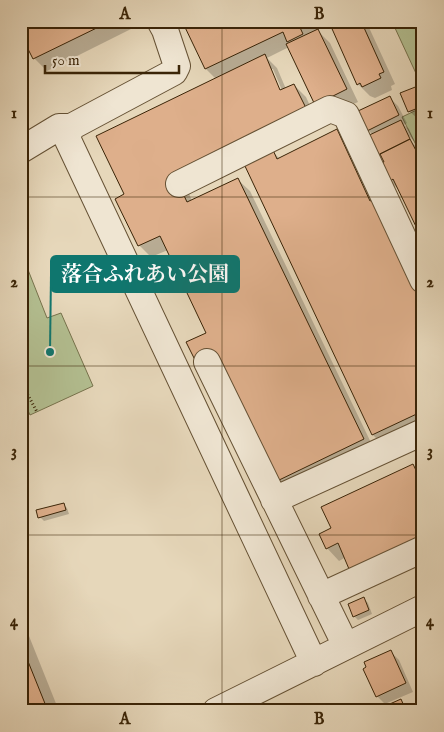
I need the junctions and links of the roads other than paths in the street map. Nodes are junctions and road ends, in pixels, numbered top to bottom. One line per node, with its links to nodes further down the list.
1 (160, 21): 2 (street)
2 (71, 127): 3 (street); 13 (street)
3 (21, 150)
4 (179, 184): 5 (street)
5 (421, 274)
6 (207, 362): 8 (street)
7 (423, 432): 8 (street)
8 (274, 500): 10 (street)
9 (423, 548): 10 (street)
10 (321, 596): 12 (street)
11 (423, 608): 12 (street)
12 (346, 646): 13 (street)
13 (314, 662): 14 (street)
14 (216, 711)

